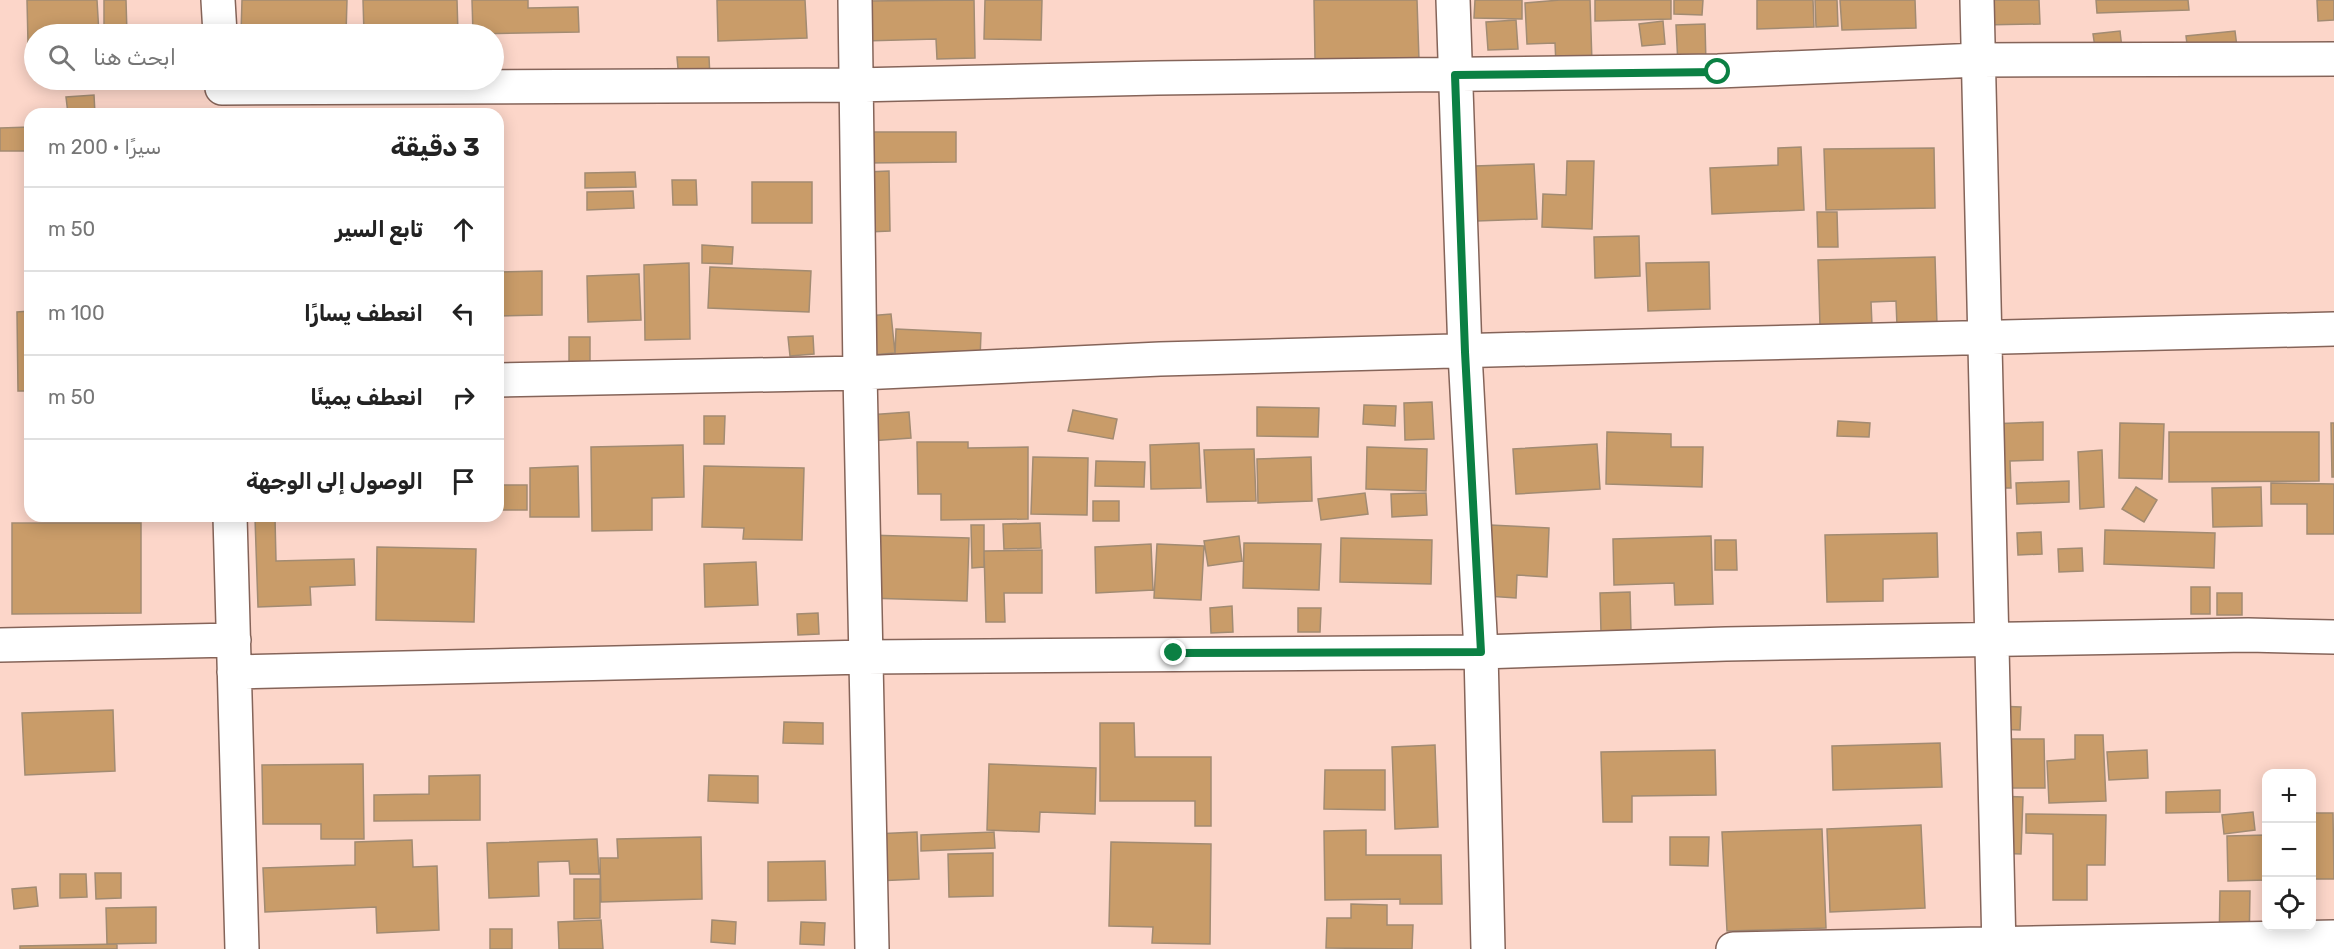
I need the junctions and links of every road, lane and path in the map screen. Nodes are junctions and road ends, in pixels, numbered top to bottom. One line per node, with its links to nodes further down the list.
1 (218, 0): 5 (street)
2 (855, 0): 9 (street)
3 (1453, 0): 8 (street)
4 (1977, 0): 7 (street)
5 (219, 24)
6 (2334, 59): 7 (street)
7 (1979, 60): 8 (street); 14 (street)
8 (1455, 75): 9 (street); 15 (street)
9 (855, 85): 11 (street); 16 (street)
10 (503, 90): 12 (street)
11 (504, 90)
12 (222, 94)
13 (2334, 329): 14 (street)
14 (1984, 336): 15 (street); 21 (street)
15 (1465, 352): 16 (street); 23 (street)
16 (860, 373): 17 (street); 24 (street)
17 (504, 380)
18 (230, 522): 20 (street)
19 (2334, 638): 21 (street)
20 (234, 640): 22 (street); 25 (street)
21 (1993, 641): 23 (street); 27 (street)
22 (0, 645)
23 (1481, 652): 24 (street); 30 (street)
24 (866, 657): 25 (street); 29 (street)
25 (234, 672): 28 (street)
26 (2334, 937): 27 (street)
27 (2000, 946): 31 (street)
28 (242, 949)
29 (872, 949)
30 (1488, 949)
31 (1733, 949)

